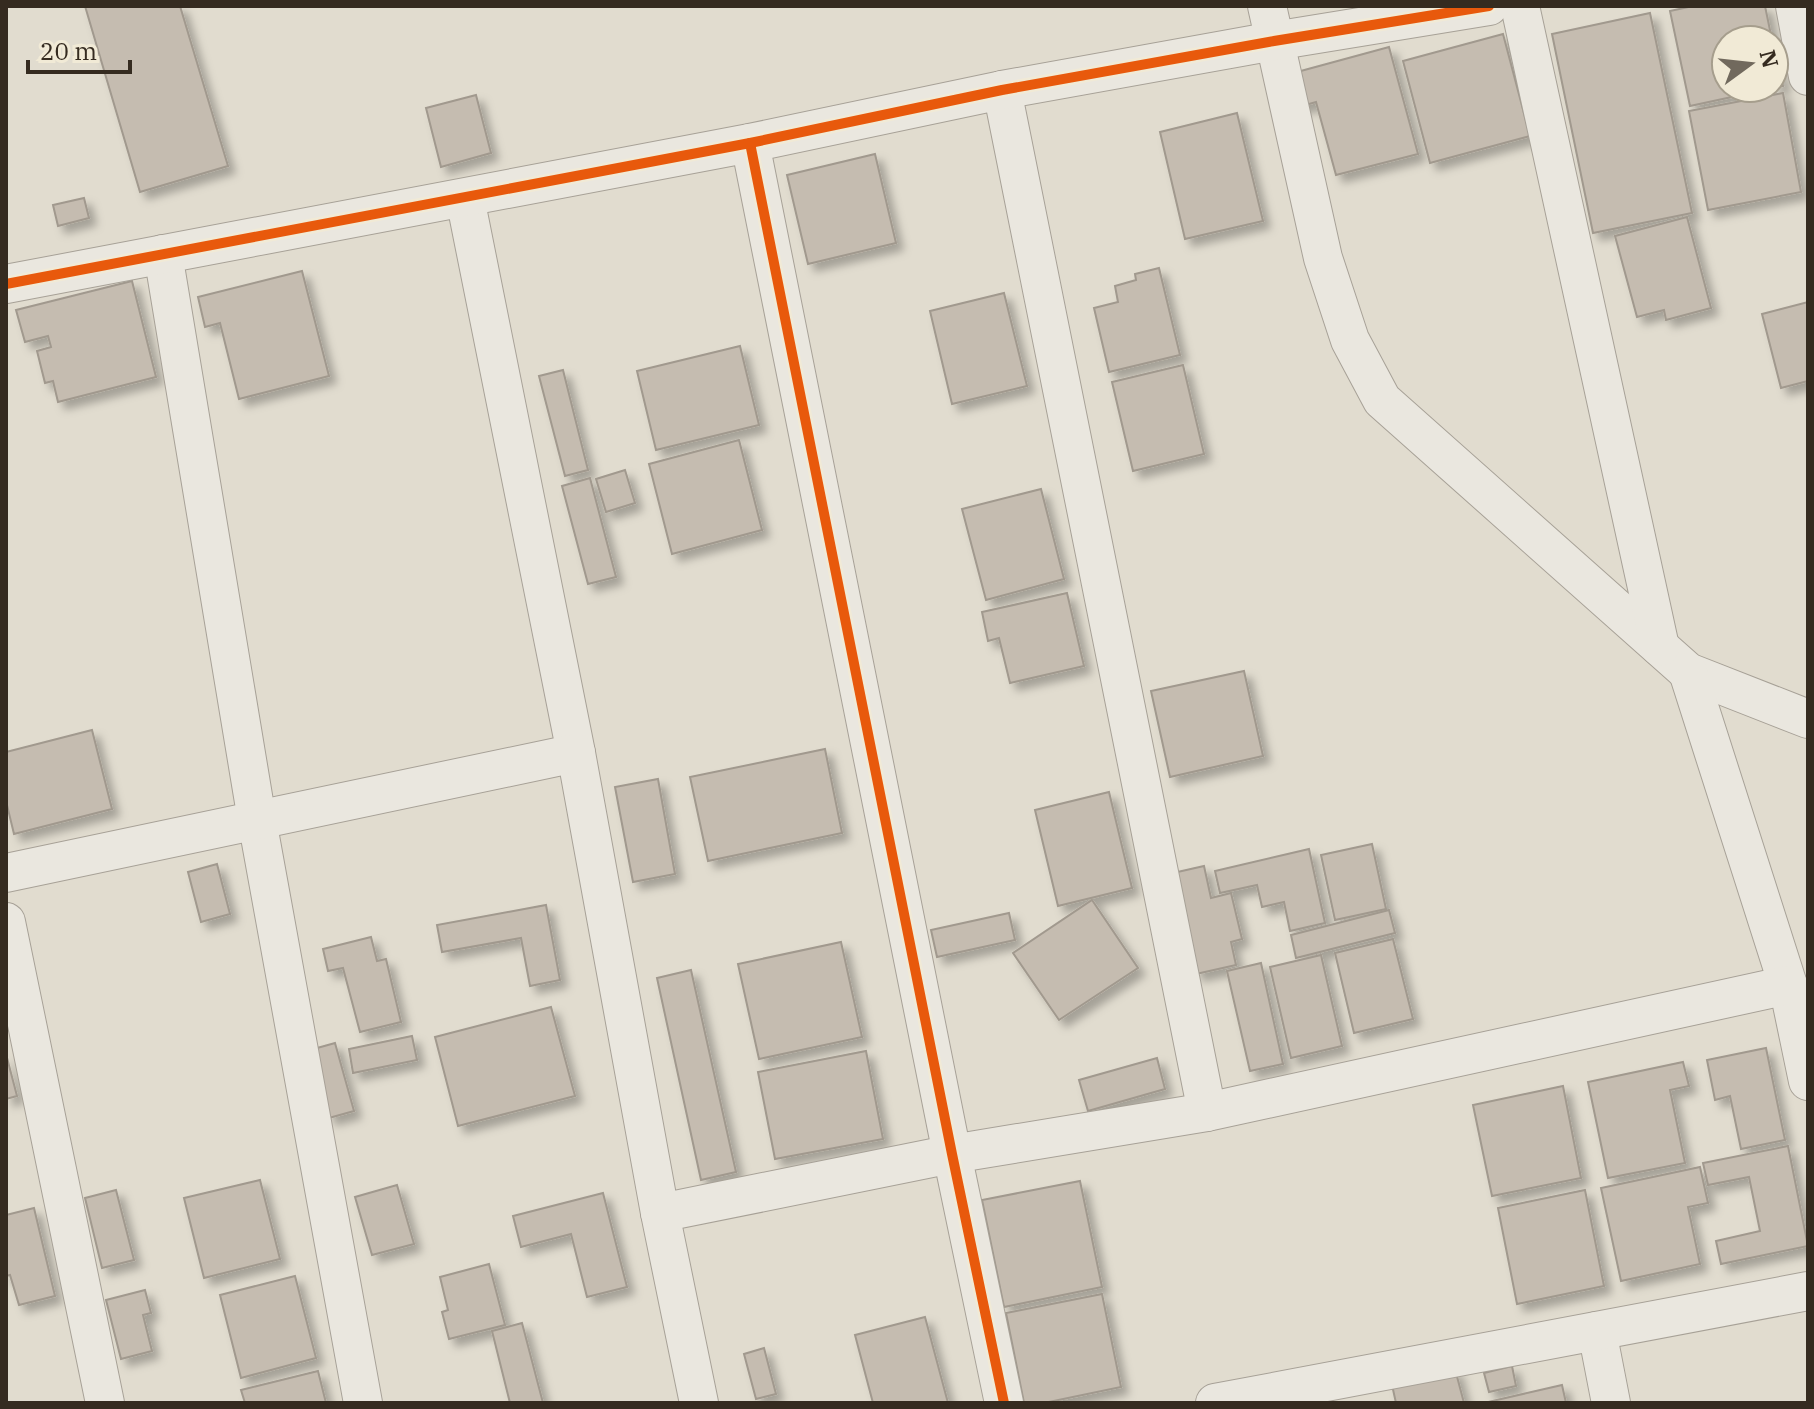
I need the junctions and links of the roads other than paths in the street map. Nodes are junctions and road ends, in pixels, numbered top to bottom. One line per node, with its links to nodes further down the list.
1 (1489, 6): 4 (street)
2 (1520, 6): 11 (street)
3 (1795, 6): 5 (street)
4 (1270, 24): 6 (street); 11 (street)
5 (1808, 76)
6 (1002, 90): 7 (street); 20 (street)
7 (750, 143): 8 (street); 21 (street)
8 (465, 198): 9 (street); 14 (street)
9 (163, 254): 10 (street); 15 (street)
10 (6, 284)
11 (1660, 647): 12 (street)
12 (1688, 672): 13 (street); 18 (street)
13 (1808, 719)
14 (576, 753): 15 (street); 22 (street)
15 (257, 820): 16 (street); 26 (street)
16 (6, 873)
17 (6, 922): 25 (street)
18 (1788, 985): 19 (street); 20 (street)
19 (1808, 1081)
20 (1207, 1112): 21 (street)
21 (952, 1154): 22 (street); 28 (street)
22 (660, 1213): 27 (street)
23 (1808, 1291): 24 (street)
24 (1597, 1331): 29 (street); 30 (street)
25 (105, 1403)
26 (363, 1403)
27 (699, 1403)
28 (1004, 1403)
29 (1215, 1403)
30 (1611, 1403)

